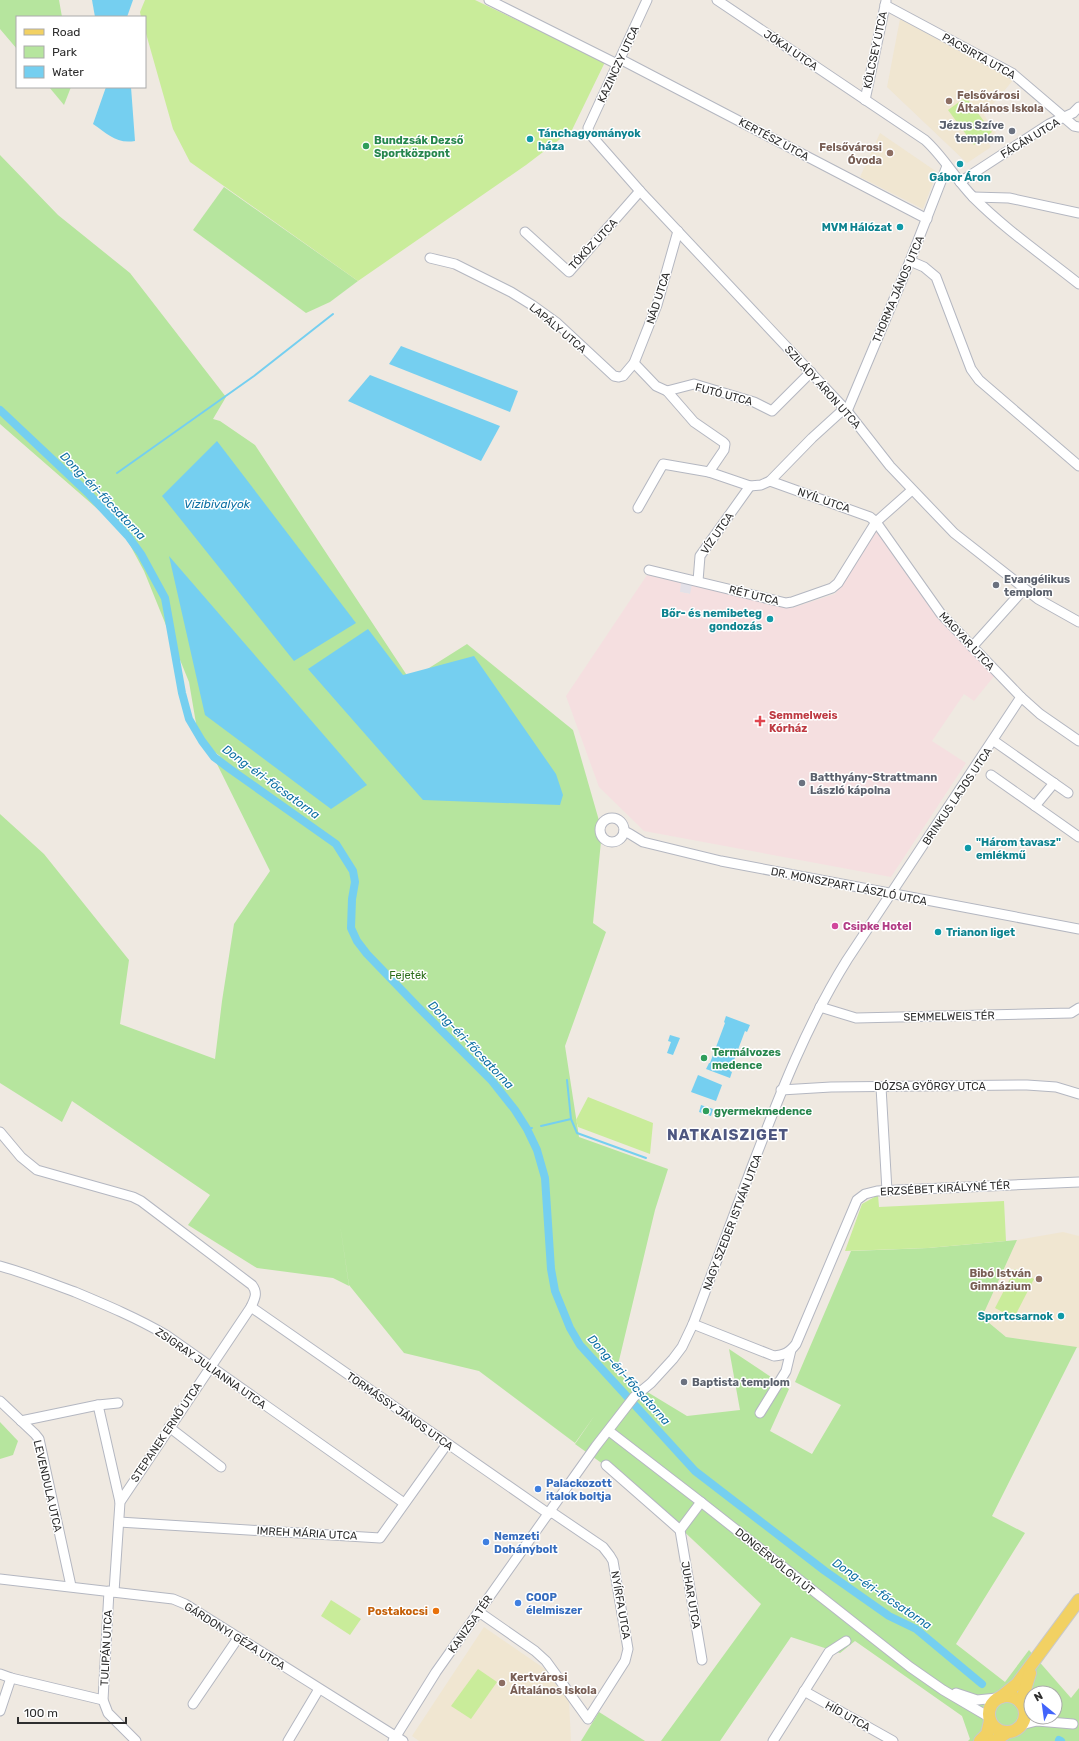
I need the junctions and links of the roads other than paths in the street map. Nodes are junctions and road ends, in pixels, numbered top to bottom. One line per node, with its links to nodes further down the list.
1 (489, 0): 5 (street, KERTÉSZ UTCA)
2 (648, 0): 5 (street, KAZINCZY UTCA)
3 (717, 0): 6 (street, JÓKAI UTCA)
4 (885, 3): 6 (street, KÖLCSEY UTCA); 8 (street, PACSIRTA UTCA)
5 (619, 61): 10 (street, KAZINCZY UTCA); 16 (street, KERTÉSZ UTCA)
6 (865, 100): 11 (street, JÓKAI UTCA)
7 (1079, 107): 8 (street, FÁCÁN UTCA)
8 (1065, 118): 9 (street, PACSIRTA UTCA); 12 (street, FÁCÁN UTCA)
9 (1079, 127)
10 (588, 128): 13 (street, SZILÁDY ÁRON UTCA)
11 (947, 166): 12 (street, JÓKAI UTCA); 16 (street, THORMA JÁNOS UTCA)
12 (960, 182): 14 (street, JÓKAI UTCA)
13 (640, 191): 17 (street, SZILÁDY ÁRON UTCA); 18 (street, TÓKÖZ UTCA)
14 (973, 198): 15 (street); 21 (street, JÓKAI UTCA)
15 (1079, 213)
16 (927, 219): 20 (street, THORMA JÁNOS UTCA)
17 (678, 231): 22 (street, NÁD UTCA); 23 (street, SZILÁDY ÁRON UTCA)
18 (525, 232)
19 (430, 258): 22 (street, LAPÁLY UTCA)
20 (910, 261): 25 (street, THORMA JÁNOS UTCA); 26 (street)
21 (1079, 284)
22 (634, 363): 24 (street)
23 (811, 372): 24 (street, FUTÓ UTCA); 25 (street, SZILÁDY ÁRON UTCA)
24 (667, 390): 27 (street)
25 (846, 409): 28 (street); 30 (street, SZILÁDY ÁRON UTCA)
26 (1079, 466)
27 (709, 472): 29 (street); 31 (street)
28 (770, 481): 29 (street); 32 (street, NYÍL UTCA)
29 (750, 486): 34 (street, VÍZ UTCA)
30 (912, 490): 32 (street); 35 (street, SZILÁDY ÁRON UTCA)
31 (638, 508)
32 (876, 522): 34 (street, RÉT UTCA); 37 (street, MAGYAR UTCA)
33 (649, 570): 34 (street)
34 (698, 581)
35 (1024, 589): 36 (street, SZILÁDY ÁRON UTCA); 37 (street)
36 (1079, 622)
37 (972, 647): 38 (street, MAGYAR UTCA)
38 (1021, 697): 39 (street, BRINKUS LAJOS UTCA); 40 (street, MAGYAR UTCA)
39 (994, 741): 42 (street); 47 (street, BRINKUS LAJOS UTCA)
40 (1079, 741)
41 (991, 774): 44 (street)
42 (1054, 783): 43 (street); 44 (street)
43 (1068, 793)
44 (1035, 806): 46 (street)
45 (624, 831): 47 (street, DR. MONSZPART LÁSZLÓ UTCA)
46 (1079, 837)
47 (891, 894): 48 (street, DR. MONSZPART LÁSZLÓ UTCA); 49 (street, NAGY SZEDER ISTVÁN UTCA)
48 (1079, 929)
49 (820, 1007): 50 (street, SEMMELWEIS TÉR); 52 (street, NAGY SZEDER ISTVÁN UTCA)
50 (1079, 1008)
51 (881, 1087): 52 (street, DÓZSA GYÖRGY UTCA); 53 (street, DÓZSA GYÖRGY UTCA); 56 (street)
52 (781, 1090): 59 (street, NAGY SZEDER ISTVÁN UTCA)
53 (1079, 1094)
54 (0, 1132): 58 (street)
55 (1079, 1182): 56 (street, ERZSÉBET KIRÁLYNÉ TÉR)
56 (887, 1191): 60 (street, ERZSÉBET KIRÁLYNÉ TÉR)
57 (0, 1266): 61 (street, ZSIGRAY JULIANNA UTCA)
58 (251, 1307): 61 (street, STEPANEK ERNŐ UTCA); 69 (street, TORMÁSSY JÁNOS UTCA)
59 (694, 1324): 60 (street); 68 (street, NAGY SZEDER ISTVÁN UTCA)
60 (791, 1350): 65 (street, ERZSÉBET KIRÁLYNÉ TÉR)
61 (210, 1367): 67 (street, STEPANEK ERNŐ UTCA); 74 (street, ZSIGRAY JULIANNA UTCA)
62 (0, 1401): 66 (street, LEVENDULA UTCA)
63 (118, 1403): 64 (street)
64 (98, 1405): 66 (street); 72 (street)
65 (760, 1413)
66 (21, 1421): 79 (street, LEVENDULA UTCA)
67 (169, 1427): 71 (street); 72 (street, STEPANEK ERNŐ UTCA)
68 (609, 1431): 73 (street, DONGÉRVÖLGYI ÚT); 75 (street)
69 (447, 1444): 74 (street, IMREH MÁRIA UTCA); 75 (street, TORMÁSSY JÁNOS UTCA)
70 (606, 1465): 77 (street)
71 (221, 1467)
72 (120, 1502): 76 (street)
73 (701, 1502): 77 (street); 92 (street, DONGÉRVÖLGYI ÚT)
74 (404, 1503): 76 (street, IMREH MÁRIA UTCA)
75 (550, 1513): 82 (street, KANIZSA TÉR); 82 (street, NYÍRFA UTCA)
76 (119, 1522): 80 (street, TULIPÁN UTCA)
77 (680, 1530): 86 (street, JUHAR UTCA)
78 (0, 1579): 79 (street, GÁRDONYI GÉZA UTCA)
79 (71, 1586): 80 (street, GÁRDONYI GÉZA UTCA)
80 (111, 1591): 84 (street, GÁRDONYI GÉZA UTCA); 95 (street, TULIPÁN UTCA)
81 (1079, 1600): 83 (main road)
82 (479, 1612): 105 (street, KANIZSA TÉR)
83 (1075, 1613): 87 (main road)
84 (238, 1638): 91 (street, GÁRDONYI GÉZA UTCA); 96 (street)
85 (846, 1641): 93 (street)
86 (702, 1660)
87 (1034, 1660): 90 (main road); 94 (main road)
88 (0, 1674): 89 (street)
89 (11, 1678): 95 (street); 98 (street)
90 (1029, 1685)
91 (319, 1689): 105 (street, GÁRDONYI GÉZA UTCA); 107 (street)
92 (943, 1690): 94 (street); 99 (street)
93 (804, 1691): 108 (street); 109 (street, HÍD UTCA)
94 (999, 1698): 97 (main road); 99 (main road)
95 (103, 1700): 106 (street, TULIPÁN UTCA)
96 (193, 1704)
97 (1023, 1705)
98 (0, 1711)
99 (989, 1719): 104 (main road); 110 (main road)
100 (1023, 1720): 102 (main road)
101 (1063, 1721): 103 (street)
102 (1021, 1725): 103 (street); 104 (main road)
103 (1076, 1725)
104 (1008, 1732): 111 (main road)
105 (397, 1739)
106 (136, 1741)
107 (288, 1741)
108 (773, 1741)
109 (893, 1741)
110 (980, 1741)
111 (994, 1741)

